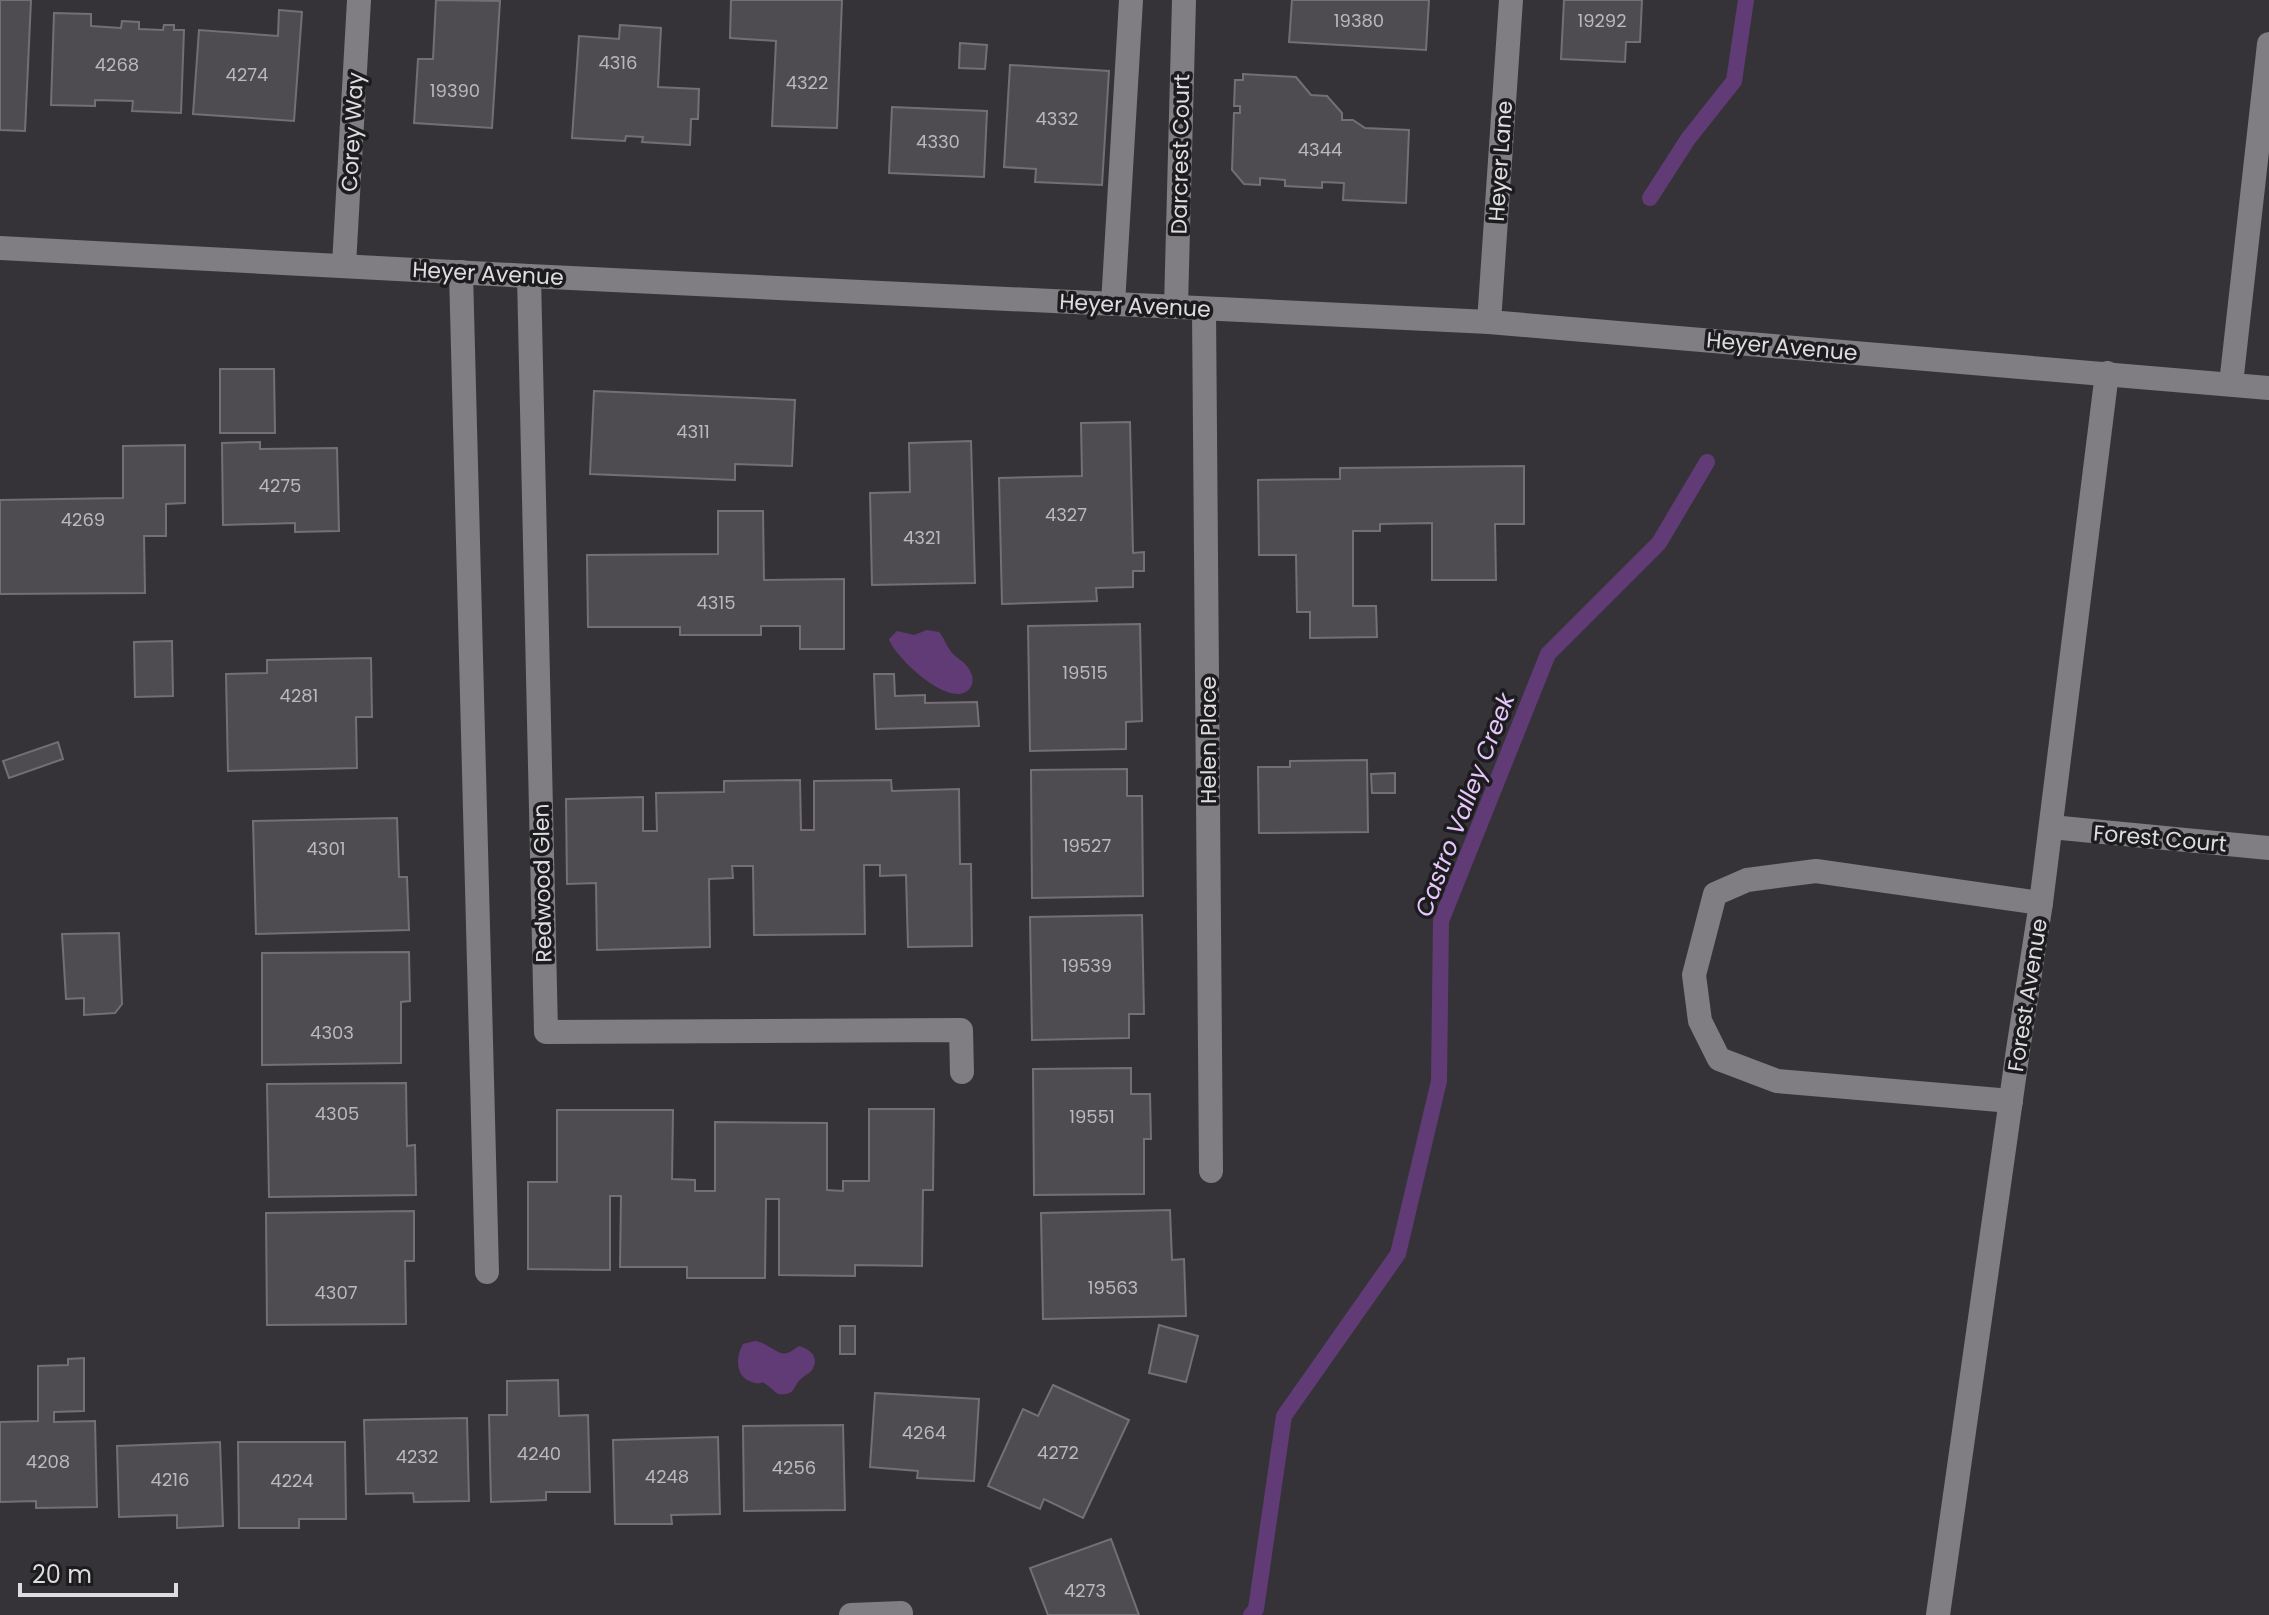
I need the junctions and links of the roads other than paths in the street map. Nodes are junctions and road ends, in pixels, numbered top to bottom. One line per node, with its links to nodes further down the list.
1 (359, 0): 7 (street, Corey Way)
2 (1131, 0): 10 (street)
3 (1184, 0): 11 (street, Darcrest Court)
4 (1511, 0): 13 (street, Heyer Lane)
5 (2269, 44): 15 (street)
6 (0, 248): 7 (street, Heyer Avenue)
7 (344, 265): 8 (street, Heyer Avenue)
8 (461, 272): 9 (street, Heyer Avenue); 23 (street)
9 (529, 276): 10 (street, Heyer Avenue); 20 (street, Redwood Glen)
10 (1113, 304): 11 (street, Heyer Avenue)
11 (1176, 307): 12 (street, Heyer Avenue)
12 (1204, 309): 13 (street, Heyer Avenue); 22 (street, Helen Place)
13 (1489, 322): 14 (street, Heyer Avenue)
14 (2107, 373): 15 (street, Heyer Avenue); 17 (street, Forest Avenue)
15 (2231, 384): 16 (street, Heyer Avenue)
16 (2269, 388)
17 (2051, 827): 18 (street, Forest Court); 19 (street, Forest Avenue)
18 (2269, 848)
19 (2041, 903): 21 (street, Forest Avenue); 21 (street)
20 (962, 1072)
21 (2011, 1101): 26 (street, Forest Avenue)
22 (1211, 1171)
23 (487, 1272)
24 (901, 1613): 25 (street)
25 (851, 1615)
26 (1938, 1615)

